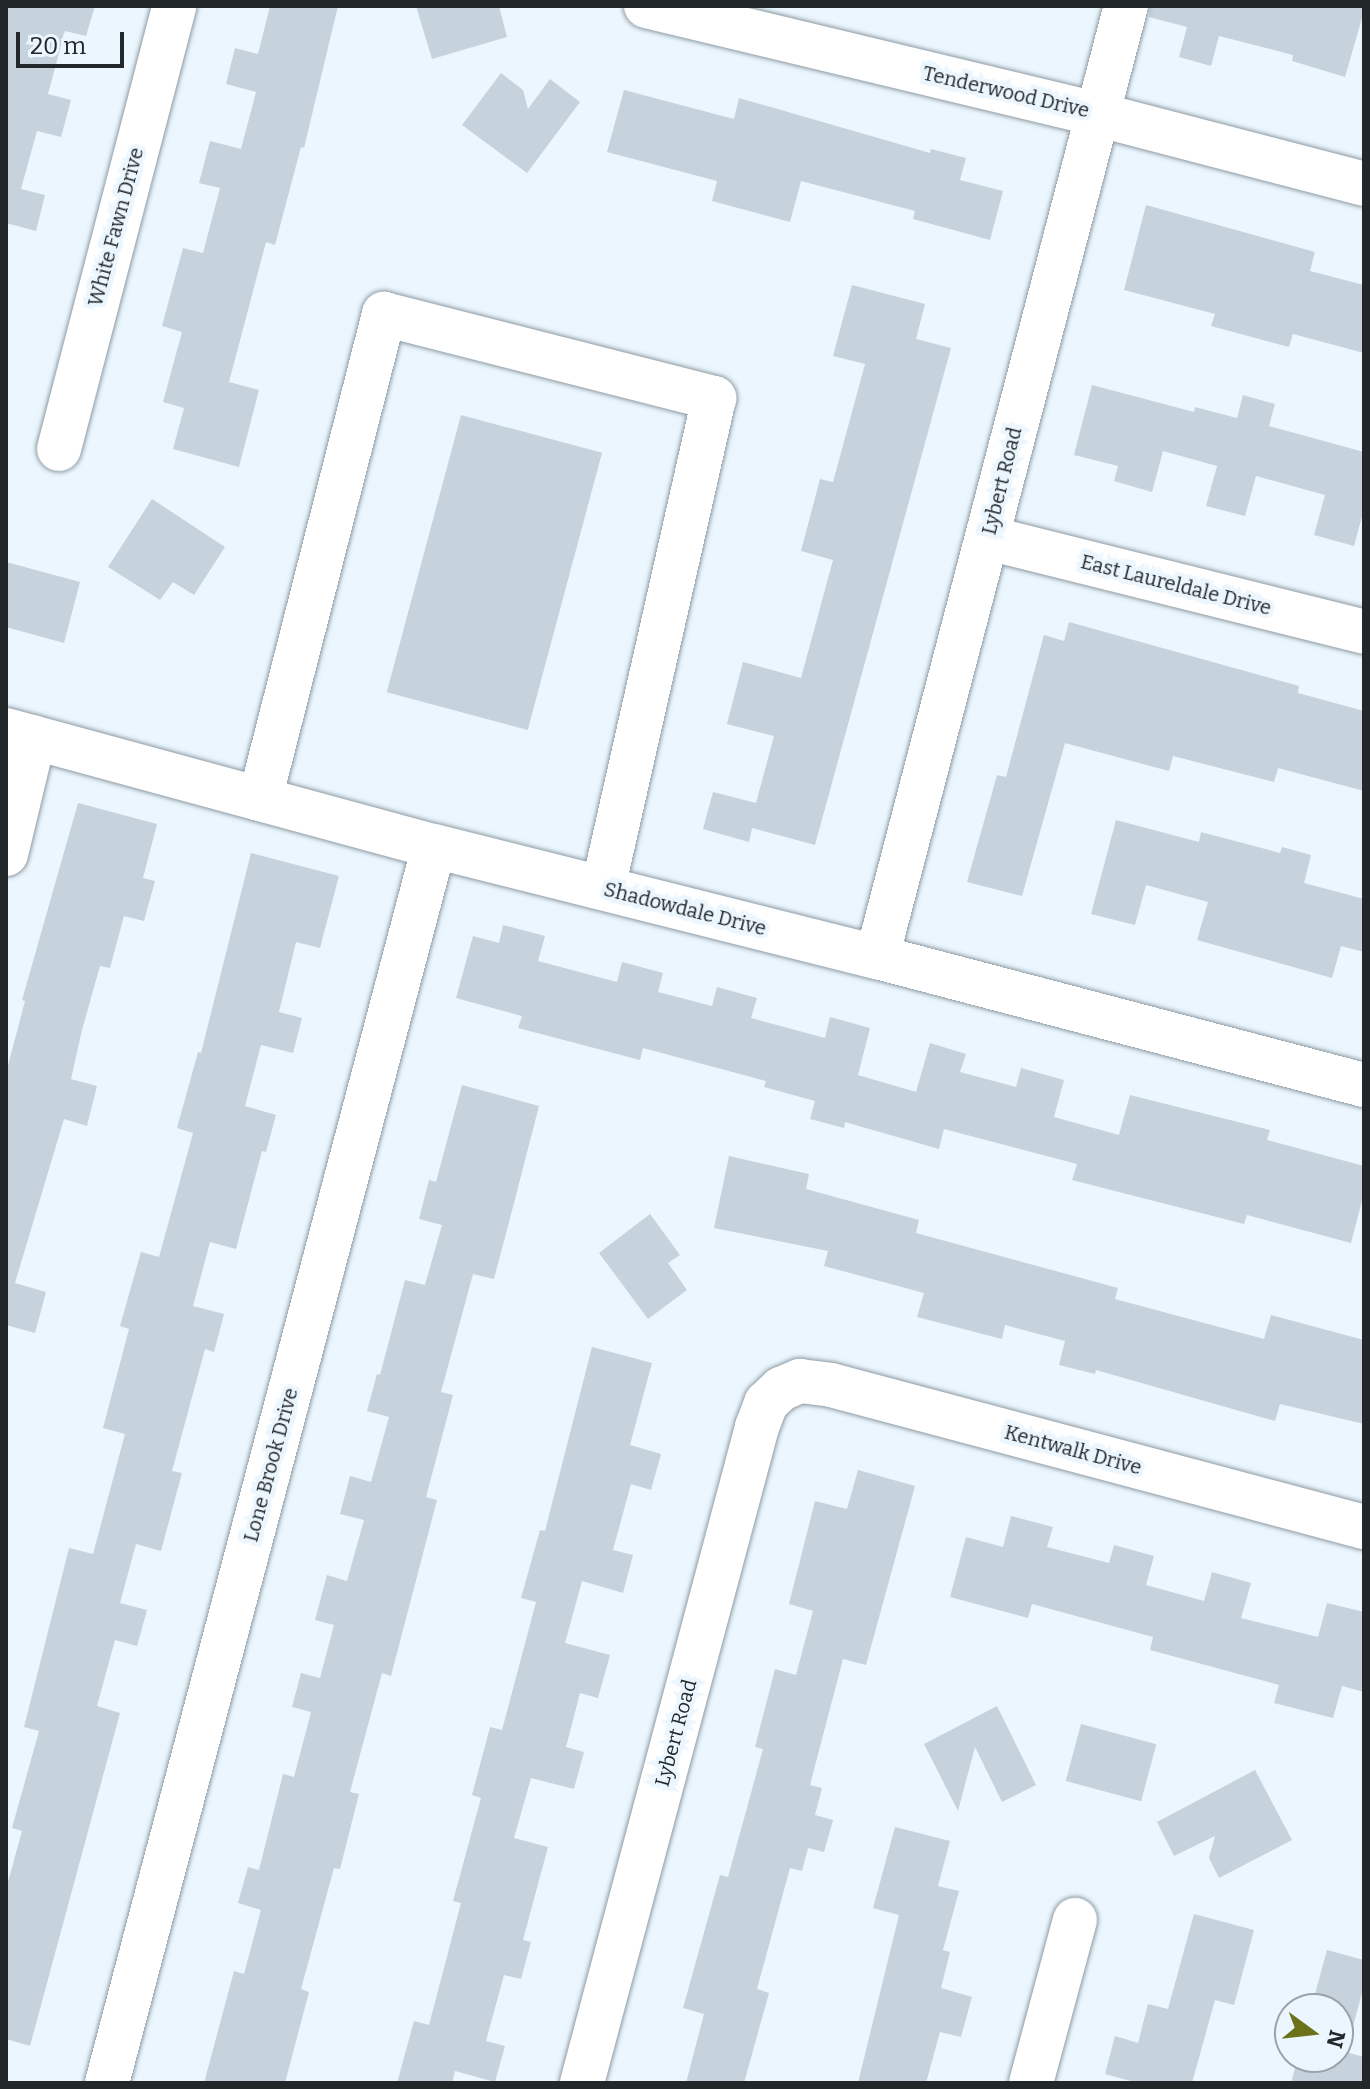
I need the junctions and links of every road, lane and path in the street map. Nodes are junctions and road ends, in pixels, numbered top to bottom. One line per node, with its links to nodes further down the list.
1 (174, 6): 6 (street, White Fawn Drive)
2 (646, 6): 4 (street, Tenderwood Drive)
3 (1126, 6): 4 (street, Lybert Road)
4 (1096, 114): 5 (street, Tenderwood Drive); 7 (street, Lybert Road)
5 (1364, 184)
6 (59, 449)
7 (988, 538): 8 (street, East Laureldale Drive); 14 (street, Lybert Road)
8 (1364, 632)
9 (20, 734): 10 (street, Shadowdale Drive); 12 (street)
10 (260, 799): 11 (street, Shadowdale Drive); 13 (street)
11 (434, 846): 13 (street, Shadowdale Drive); 19 (street, Lone Brook Drive)
12 (6, 854)
13 (603, 888): 14 (street, Shadowdale Drive)
14 (877, 957): 15 (street, Shadowdale Drive)
15 (1364, 1085)
16 (781, 1389): 17 (street, Kentwalk Drive); 20 (street, Lybert Road)
17 (1364, 1527)
18 (1075, 1920): 21 (street)
19 (107, 2083)
20 (582, 2083)
21 (1031, 2083)

